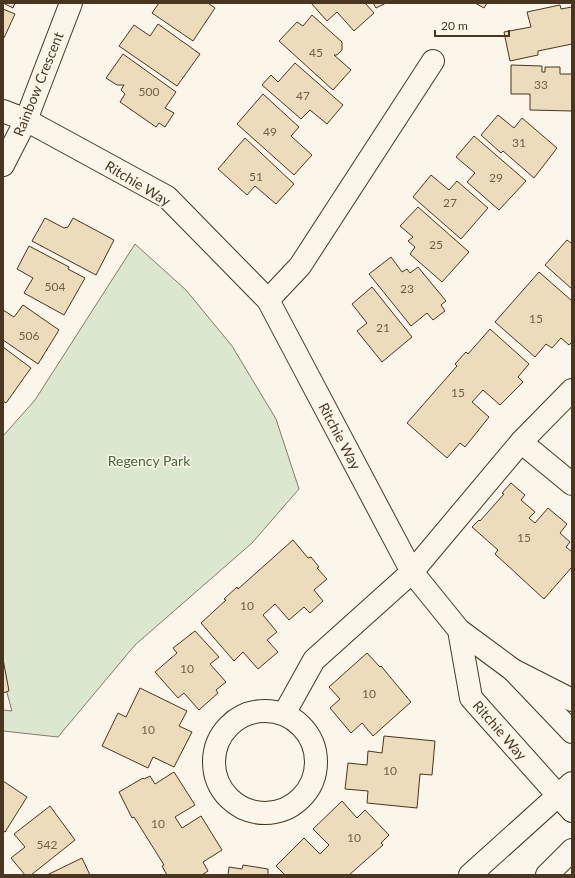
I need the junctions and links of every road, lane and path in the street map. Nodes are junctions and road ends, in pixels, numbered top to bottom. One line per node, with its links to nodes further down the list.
1 (71, 3): 4 (street, Rainbow Crescent)
2 (433, 61): 6 (street)
3 (3, 111): 4 (street, Ritchie Way)
4 (26, 120): 5 (street, Rainbow Crescent); 6 (street, Ritchie Way)
5 (3, 165)
6 (268, 300): 10 (street, Ritchie Way)
7 (572, 390): 8 (street)
8 (521, 442): 9 (street); 10 (street)
9 (572, 484)
10 (412, 572): 11 (street, Ritchie Way); 14 (street)
11 (460, 630): 12 (street, Ritchie Way); 16 (street, Ritchie Way)
12 (513, 670): 13 (street); 15 (street, Ritchie Way)
13 (572, 700)
14 (284, 714): 14 (street)
15 (572, 732)
16 (567, 797): 18 (street)
17 (572, 850): 19 (street)
18 (470, 875)
19 (547, 875)

